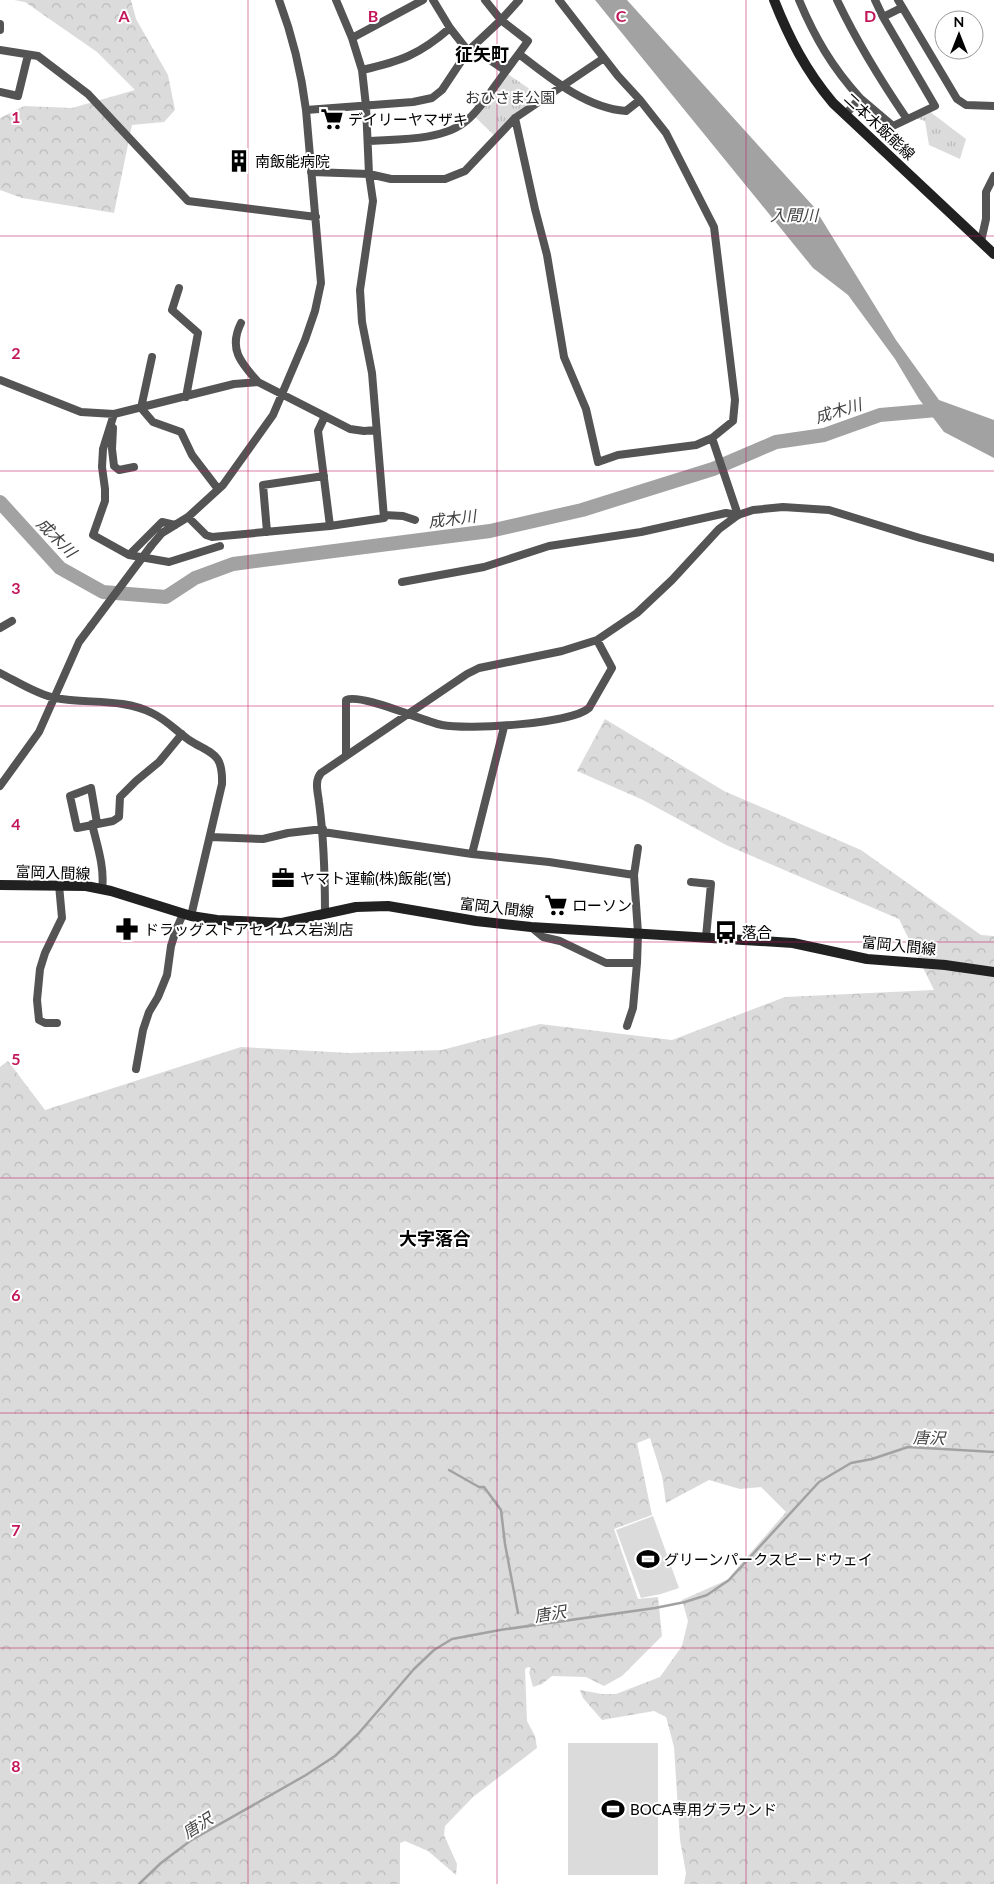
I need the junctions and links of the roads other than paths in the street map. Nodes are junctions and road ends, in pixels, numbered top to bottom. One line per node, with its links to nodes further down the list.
1 (279, 0): 33 (street)
2 (336, 0): 19 (street)
3 (423, 0): 19 (street)
4 (433, 0): 17 (street)
5 (485, 0): 15 (street)
6 (518, 0): 15 (street)
7 (559, 0): 24 (street)
8 (774, 0): 34 (main road, 二本木飯能線)
9 (799, 0): 29 (street)
10 (837, 0): 36 (street)
11 (874, 0): 14 (street)
12 (898, 0): 13 (street)
13 (901, 8): 14 (street); 32 (street)
14 (883, 17): 36 (street)
15 (501, 20): 20 (street); 22 (street)
16 (0, 24): 18 (street)
17 (450, 28): 20 (street); 25 (street)
18 (0, 30)
19 (352, 38): 25 (street)
20 (470, 49): 26 (street); 31 (street)
21 (0, 50): 23 (street)
22 (518, 54): 26 (street); 27 (street)
23 (28, 55): 28 (street); 41 (street)
24 (604, 58): 27 (street); 30 (street)
25 (362, 70): 31 (street)
26 (506, 71): 37 (street)
27 (562, 87): 30 (street); 35 (street)
28 (0, 92)
29 (860, 98): 34 (street); 36 (street)
30 (640, 100): 55 (street)
31 (366, 106): 33 (street); 37 (street)
32 (994, 106)
33 (306, 110): 38 (street)
34 (845, 115): 42 (main road, 二本木飯能線)
35 (515, 118): 39 (street); 55 (street)
36 (907, 119)
37 (368, 141): 39 (street)
38 (311, 172): 39 (street); 41 (street)
39 (370, 174): 54 (street)
40 (994, 176): 42 (street)
41 (316, 217): 49 (street)
42 (981, 242): 43 (main road, 二本木飯能線)
43 (994, 254)
44 (179, 288): 50 (street)
45 (241, 323): 48 (street)
46 (152, 357): 51 (street)
47 (0, 380): 52 (street)
48 (258, 382): 49 (street); 50 (street)
49 (281, 394): 53 (street); 58 (street)
50 (186, 397): 51 (street)
51 (141, 408): 52 (street); 58 (street)
52 (114, 414): 56 (street); 67 (street)
53 (325, 416): 54 (street); 57 (street)
54 (376, 430): 59 (street)
55 (712, 438): 60 (street)
56 (134, 467)
57 (324, 476): 64 (street); 65 (street)
58 (218, 489): 61 (street)
59 (384, 515): 62 (street); 64 (street)
60 (738, 515): 68 (street); 69 (street); 72 (street)
61 (188, 518): 63 (street); 65 (street)
62 (415, 520)
63 (175, 525): 67 (street); 74 (street, bridge)
64 (330, 526): 65 (street)
65 (267, 532)
66 (220, 546): 67 (street)
67 (129, 555)
68 (994, 558)
69 (402, 582)
70 (12, 622): 71 (street)
71 (0, 628)
72 (597, 640): 75 (street); 76 (street)
73 (0, 672): 74 (street)
74 (53, 698): 77 (street); 79 (street)
75 (406, 714): 76 (street); 78 (street); 78 (street)
76 (504, 727): 84 (street)
77 (182, 734): 80 (street); 82 (street)
78 (346, 755): 81 (street)
79 (0, 786)
80 (95, 823): 80 (street); 89 (street)
81 (323, 831): 82 (street); 84 (street); 90 (street)
82 (210, 837): 91 (street)
83 (638, 848): 85 (street)
84 (472, 854): 85 (street)
85 (634, 875): 93 (street)
86 (691, 882): 94 (street)
87 (0, 885): 88 (main road, 富岡入間線)
88 (59, 885): 89 (main road, 富岡入間線); 97 (street)
89 (102, 889): 91 (main road, 富岡入間線)
90 (325, 914): 91 (main road, 富岡入間線); 92 (main road, 富岡入間線)
91 (187, 915): 99 (street)
92 (531, 927): 93 (main road, 富岡入間線); 95 (street)
93 (638, 933): 94 (main road, 富岡入間線); 95 (street)
94 (706, 937): 96 (main road, 富岡入間線)
95 (637, 963): 98 (street)
96 (994, 972)
97 (57, 1023)
98 (627, 1026)
99 (136, 1069)

